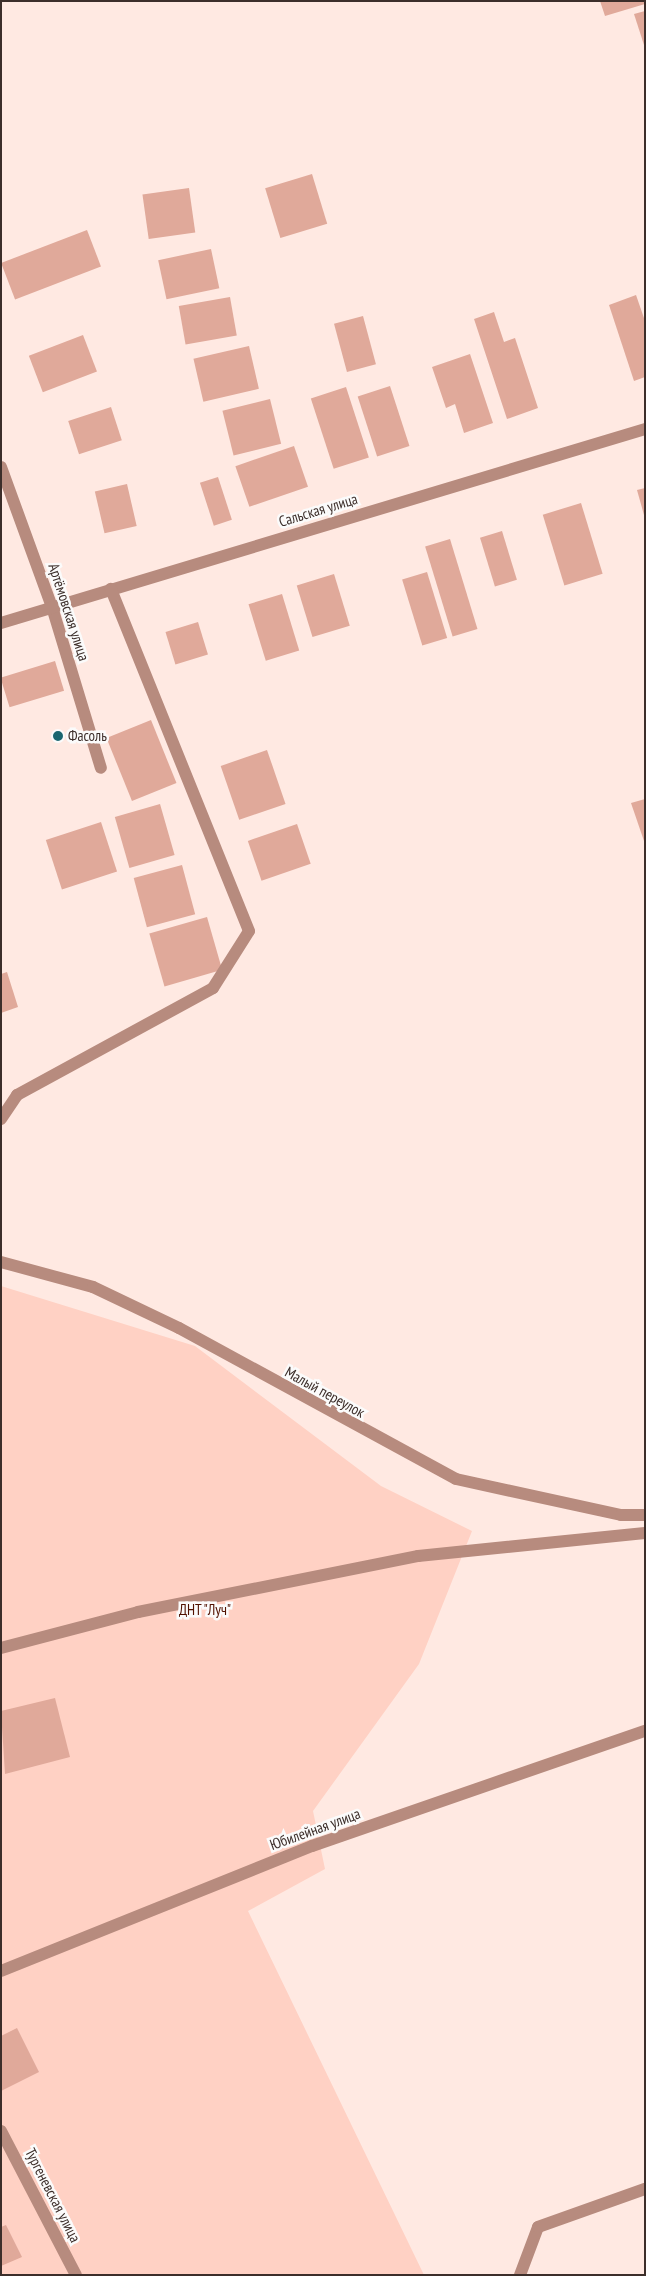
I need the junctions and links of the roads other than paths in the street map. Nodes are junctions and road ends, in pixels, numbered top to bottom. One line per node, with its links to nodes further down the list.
1 (645, 429): 3 (street, Сальская улица)
2 (1, 467): 4 (street, Артёмовская улица)
3 (111, 589): 4 (street, Сальская улица); 7 (street)
4 (52, 607): 5 (street, Сальская улица); 6 (street, Артёмовская улица)
5 (1, 623)
6 (101, 768)
7 (1, 1119)
8 (1, 1262): 9 (street, Малый переулок)
9 (645, 1515)
10 (645, 1533): 11 (street)
11 (1, 1648)
12 (645, 1731): 13 (street, Юбилейная улица)
13 (1, 1971)
14 (1, 2131): 16 (street, Тургеневская улица)
15 (645, 2189): 17 (street)
16 (76, 2275)
17 (520, 2275)

